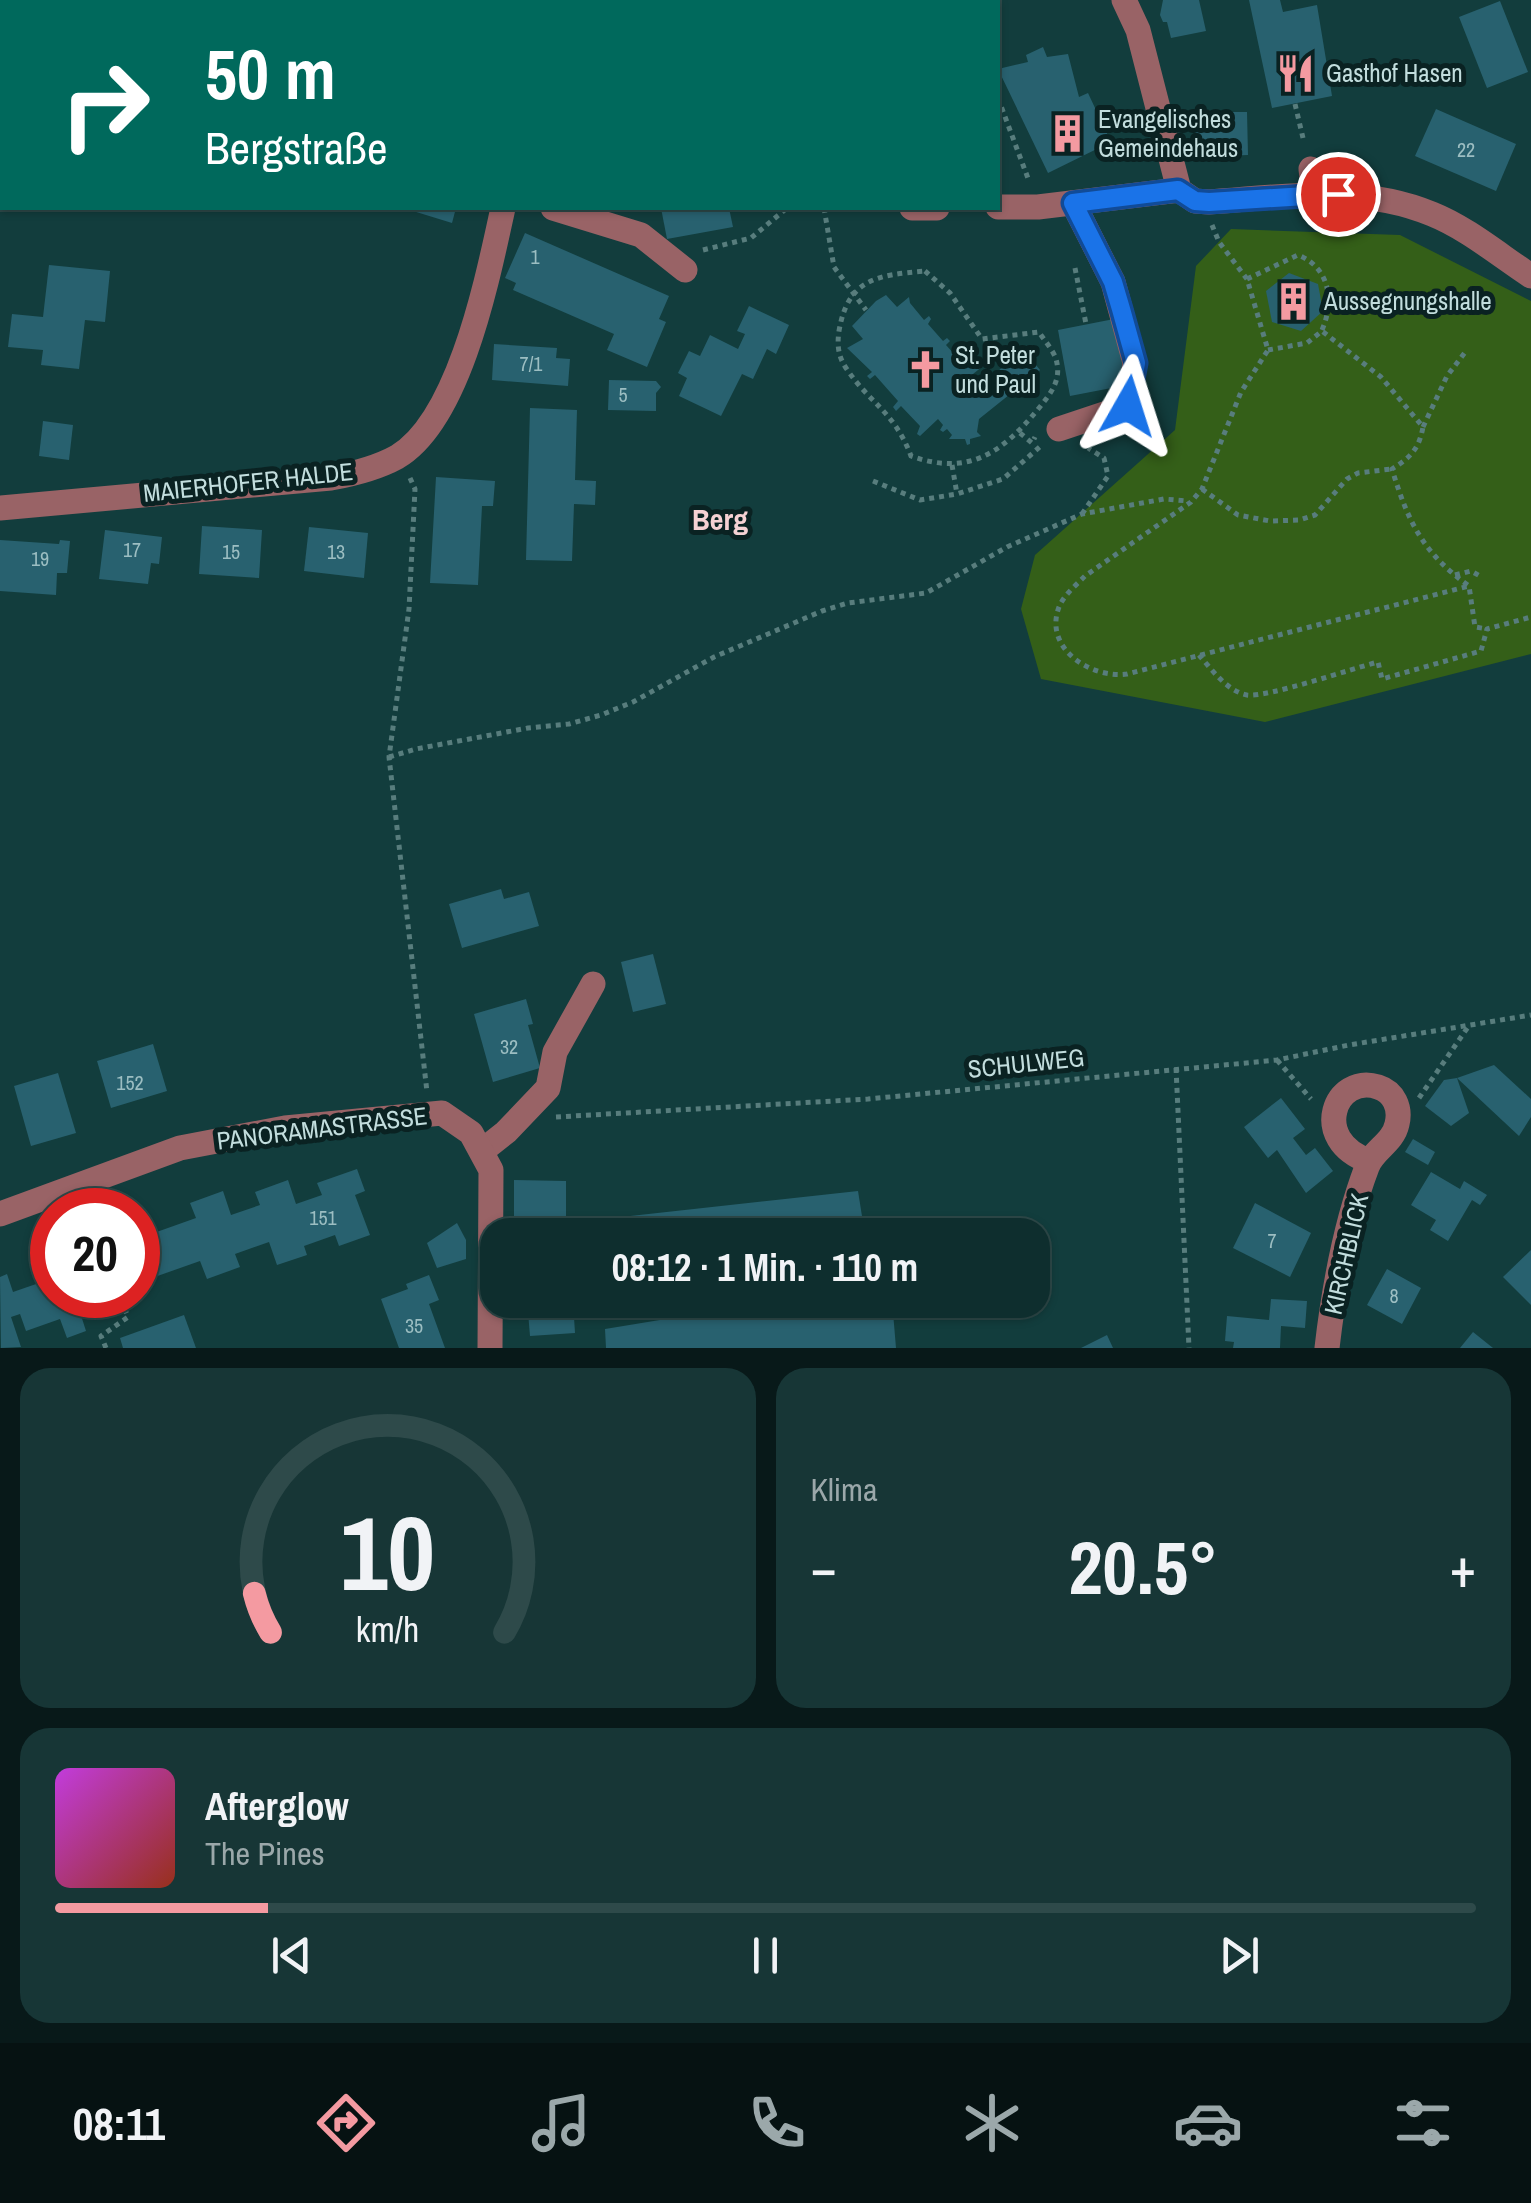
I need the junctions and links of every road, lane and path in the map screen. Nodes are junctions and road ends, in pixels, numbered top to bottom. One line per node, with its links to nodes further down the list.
1 (1124, 0): 5 (street)
2 (1000, 103): 9 (path)
3 (1295, 104): 4 (path)
4 (1303, 138)
5 (1178, 190): 6 (street); 7 (street)
6 (1209, 202): 16 (street); 17 (path)
7 (1073, 203): 9 (street); 25 (street)
8 (1000, 207): 9 (street)
9 (1038, 207)
10 (502, 210): 26 (street, MAIERHOFER HALDE)
11 (560, 210): 14 (street)
12 (785, 210): 14 (path)
13 (824, 210): 18 (path)
14 (678, 264)
15 (1075, 268): 20 (path)
16 (1531, 276)
17 (1247, 279): 21 (path); 22 (path)
18 (851, 293): 19 (path); 27 (path); 27 (path)
19 (866, 310)
20 (1086, 324)
21 (1322, 331): 22 (path); 24 (path)
22 (1268, 350): 30 (path)
23 (1466, 351): 24 (path)
24 (1423, 427): 28 (path)
25 (1058, 429): 31 (path); 34 (path)
26 (398, 456): 33 (street, MAIERHOFER HALDE); 41 (path)
27 (952, 464): 31 (path)
28 (1392, 469): 30 (path); 35 (path)
29 (873, 482): 31 (path)
30 (1202, 489): 32 (path)
31 (956, 494)
32 (1191, 502): 34 (path); 40 (path)
33 (0, 508)
34 (1082, 514): 41 (path)
35 (1454, 575): 36 (path); 37 (path)
36 (1480, 576)
37 (1469, 586): 39 (path); 40 (path)
38 (1531, 617): 39 (path)
39 (1486, 629): 40 (path)
40 (1199, 655)
41 (390, 757): 48 (path)
42 (593, 984): 49 (street)
43 (1531, 1015): 44 (path, SCHULWEG)
44 (1468, 1027): 45 (path, SCHULWEG); 47 (path)
45 (1277, 1060): 46 (path, SCHULWEG); 50 (path)
46 (1176, 1068): 49 (path, SCHULWEG); 57 (path)
47 (1398, 1106): 50 (street); 52 (street, KIRCHBLICK)
48 (429, 1114): 51 (street, PANORAMASTRASSE); 53 (street, PANORAMASTRASSE)
49 (522, 1116): 51 (street)
50 (1332, 1124): 52 (street, KIRCHBLICK)
51 (477, 1142): 56 (street)
52 (1369, 1160): 58 (street, KIRCHBLICK)
53 (0, 1214)
54 (127, 1318): 55 (path)
55 (106, 1348)
56 (490, 1348)
57 (1189, 1348)
58 (1327, 1348)

